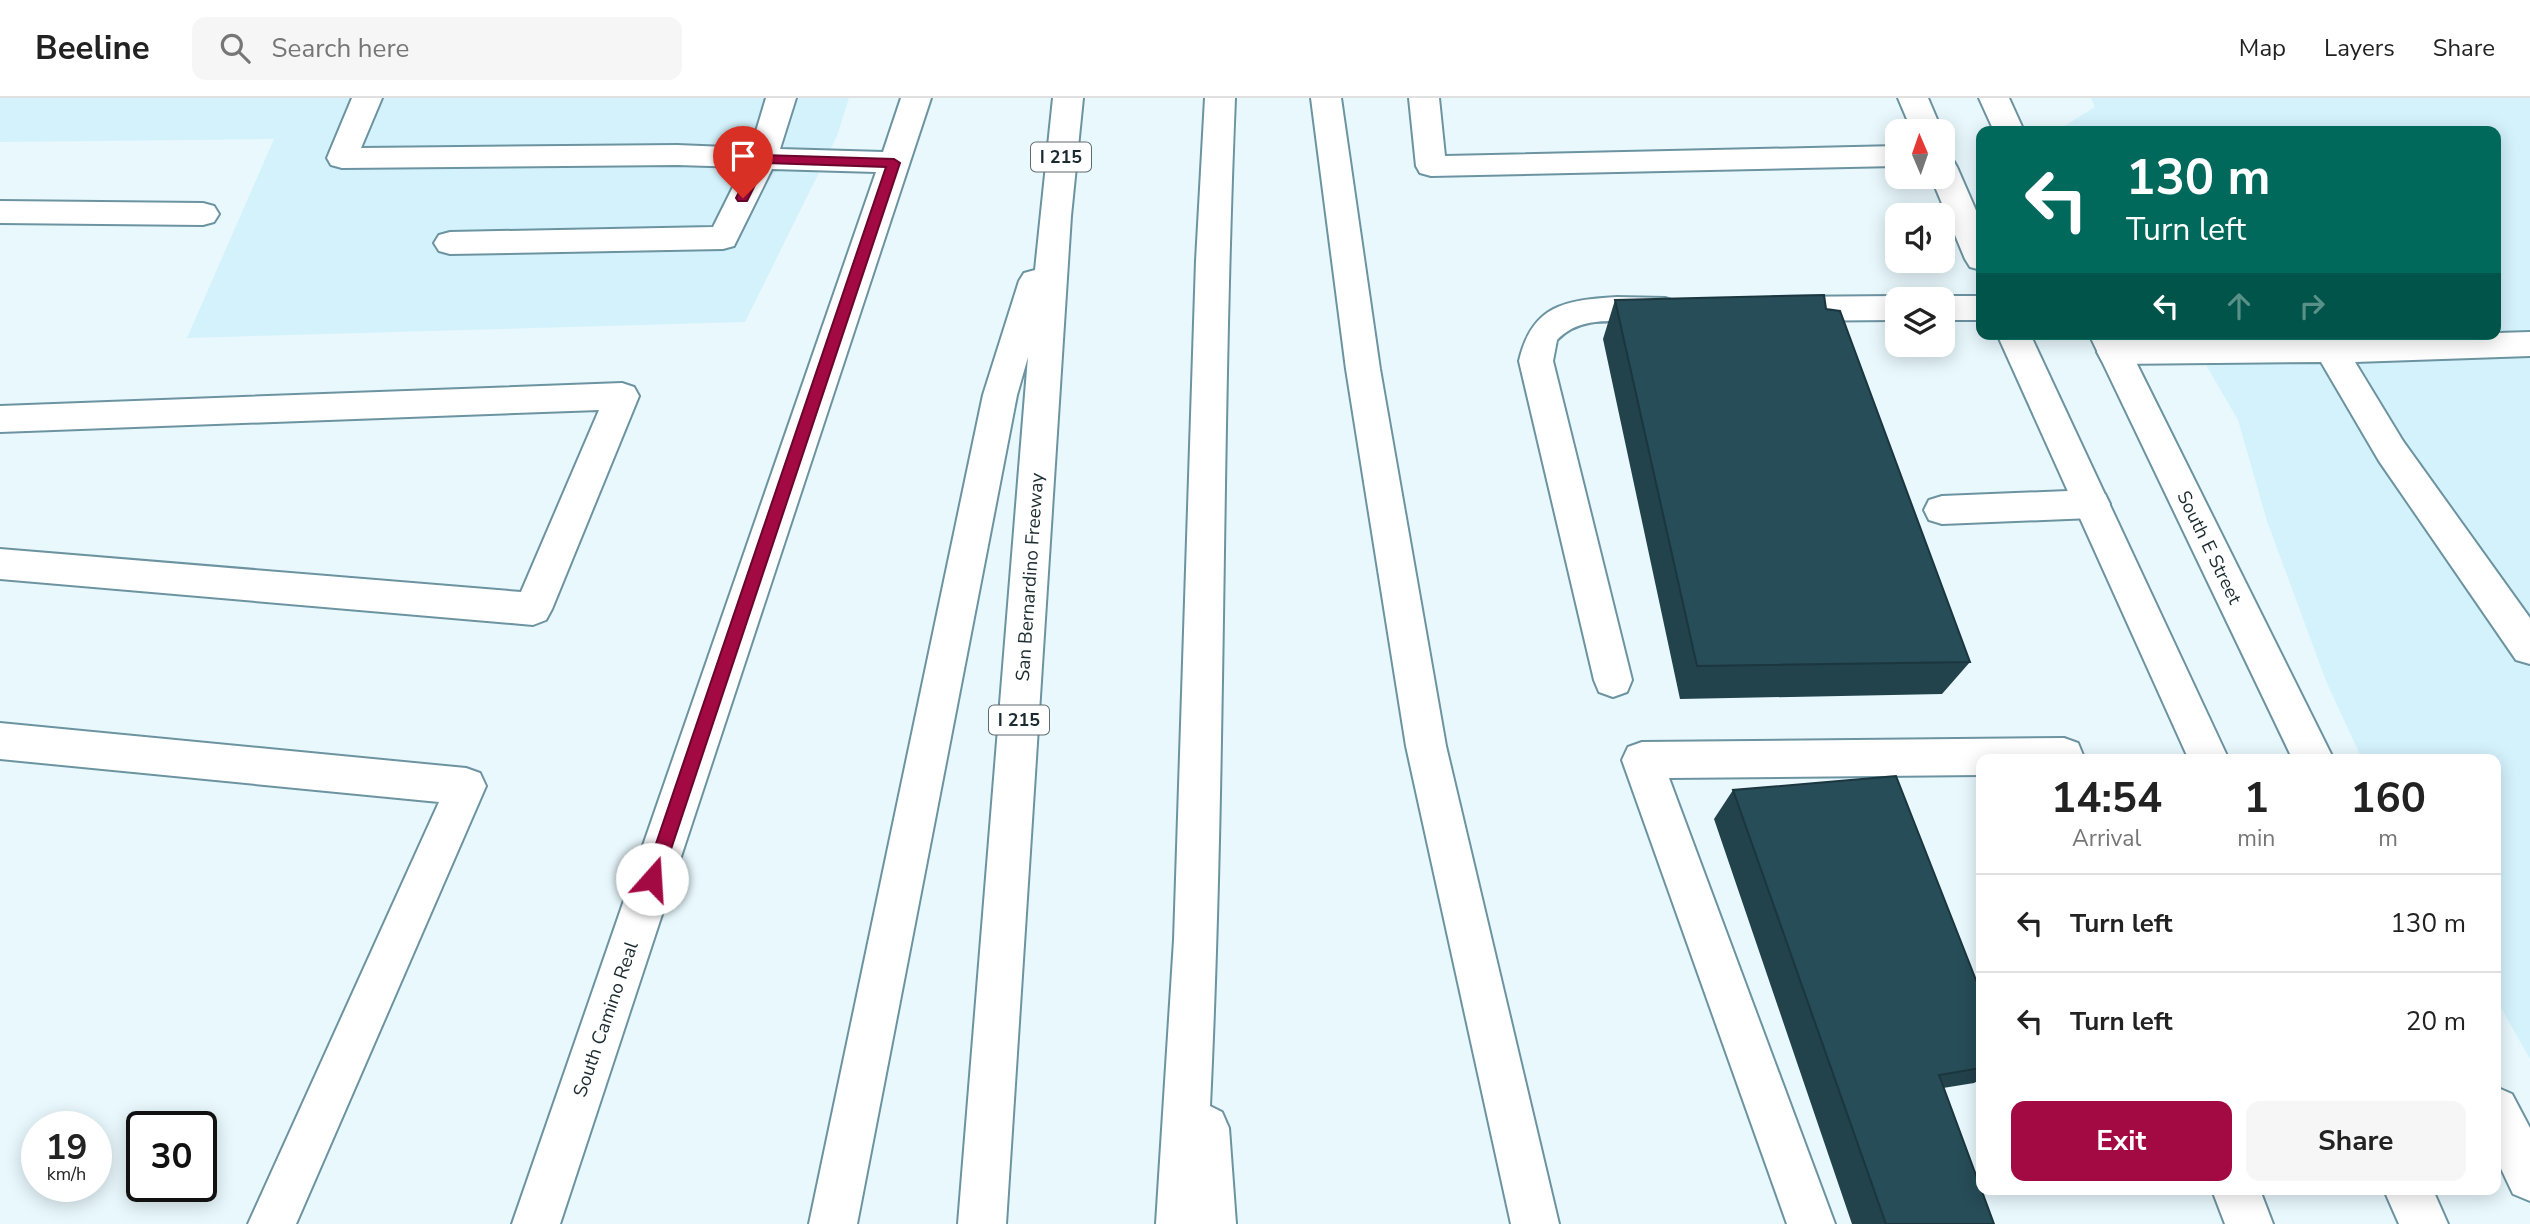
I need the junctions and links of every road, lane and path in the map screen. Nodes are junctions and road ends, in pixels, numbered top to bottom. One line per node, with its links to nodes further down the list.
1 (368, 98): 13 (main road)
2 (781, 98): 13 (main road)
3 (916, 98): 14 (main road, South Camino Real)
4 (1068, 98): 18 (main road, San Bernardino Freeway / I 215)
5 (1220, 98): 40 (main road)
6 (1326, 98): 51 (main road)
7 (1424, 98): 12 (main road)
8 (1913, 98): 10 (main road)
9 (1994, 98): 11 (main road)
10 (1922, 119)
11 (2008, 126)
12 (1885, 156)
13 (762, 159): 14 (main road); 19 (main road)
14 (894, 163): 46 (main road, South Camino Real)
15 (1951, 189): 20 (main road)
16 (0, 212): 17 (main road)
17 (203, 214)
18 (1055, 216): 47 (main road); 48 (main road, San Bernardino Freeway / I 215)
19 (450, 243)
20 (1976, 247)
21 (1976, 307): 23 (main road)
22 (1885, 308): 25 (main road)
23 (1955, 308)
24 (1692, 309): 35 (main road)
25 (1748, 309)
26 (2016, 340): 31 (main road)
27 (2109, 343): 29 (main road); 38 (main road, South E Street)
28 (2530, 344): 29 (main road)
29 (2331, 350): 34 (main road)
30 (0, 419): 33 (main road)
31 (2092, 504): 32 (main road); 37 (main road)
32 (1942, 510)
33 (0, 564)
34 (2530, 648)
35 (1613, 680)
36 (0, 741): 45 (main road)
37 (2206, 754)
38 (2311, 754)
39 (1976, 757): 52 (main road)
40 (1196, 940): 49 (main road); 50 (main road)
41 (2501, 1121): 42 (main road)
42 (2530, 1177)
43 (2238, 1195): 53 (main road)
44 (2410, 1195): 54 (main road)
45 (272, 1224)
46 (536, 1224)
47 (833, 1224)
48 (982, 1224)
49 (1180, 1224)
50 (1212, 1224)
51 (1535, 1224)
52 (1811, 1224)
53 (2249, 1224)
54 (2424, 1224)

